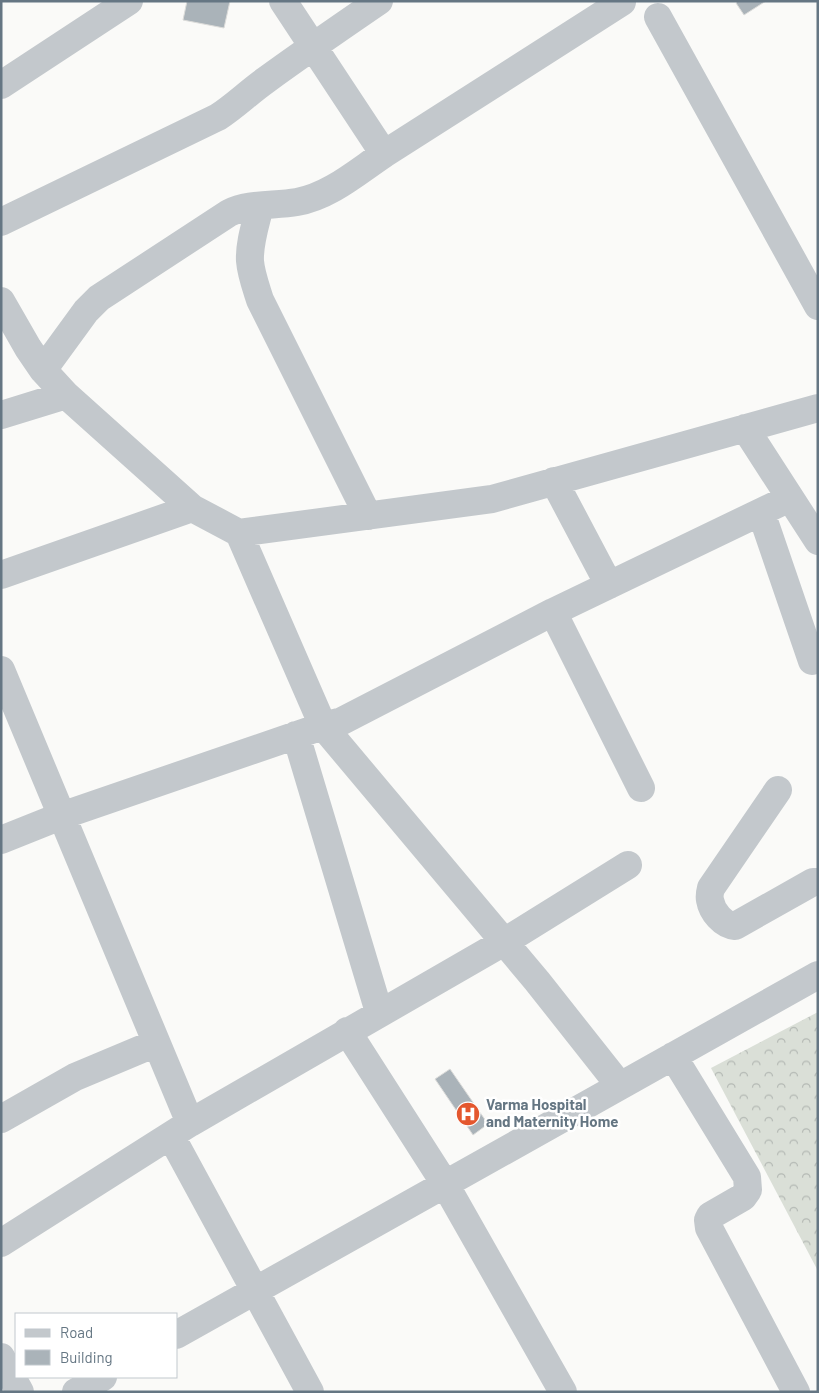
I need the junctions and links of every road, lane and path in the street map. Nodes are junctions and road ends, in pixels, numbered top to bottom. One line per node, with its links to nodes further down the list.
1 (129, 1): 7 (street)
2 (283, 1): 6 (street)
3 (379, 1): 6 (street)
4 (617, 3): 5 (street); 8 (street)
5 (663, 9): 12 (street)
6 (313, 46): 8 (street); 10 (street)
7 (5, 75)
8 (384, 154): 9 (street)
9 (260, 206): 13 (street); 22 (street)
10 (1, 222)
11 (1, 301): 13 (street)
12 (818, 306)
13 (43, 370): 14 (street)
14 (66, 395): 16 (street); 20 (street)
15 (818, 408): 17 (street)
16 (1, 415)
17 (745, 428): 18 (street); 19 (street)
18 (554, 481): 22 (street); 26 (street)
19 (790, 498): 21 (street); 24 (street)
20 (192, 508): 23 (street); 25 (street)
21 (761, 512): 26 (street); 28 (street)
22 (368, 516): 23 (street)
23 (239, 533): 30 (street)
24 (818, 541)
25 (1, 574)
26 (609, 585): 27 (street)
27 (553, 612): 30 (street); 32 (street)
28 (812, 661)
29 (1, 670): 34 (street)
30 (322, 726): 31 (street); 38 (street)
31 (296, 735): 34 (street); 40 (street)
32 (641, 788)
33 (778, 790): 37 (street)
34 (61, 816): 35 (street); 42 (street)
35 (1, 840)
36 (628, 865): 38 (street)
37 (818, 882)
38 (504, 942): 40 (street); 44 (street)
39 (818, 975): 43 (street)
40 (380, 1012): 41 (street)
41 (347, 1031): 46 (street); 47 (street)
42 (156, 1042): 45 (street); 46 (street)
43 (674, 1056): 44 (street); 57 (street)
44 (620, 1086): 47 (street)
45 (1, 1119)
46 (180, 1130): 48 (street); 49 (street)
47 (445, 1184): 49 (street); 56 (street)
48 (1, 1244)
49 (256, 1290): 50 (street); 55 (street)
50 (178, 1334)
51 (1, 1357): 53 (street)
52 (100, 1378): 54 (street)
53 (20, 1392)
54 (76, 1392)
55 (310, 1392)
56 (563, 1392)
57 (796, 1392)

